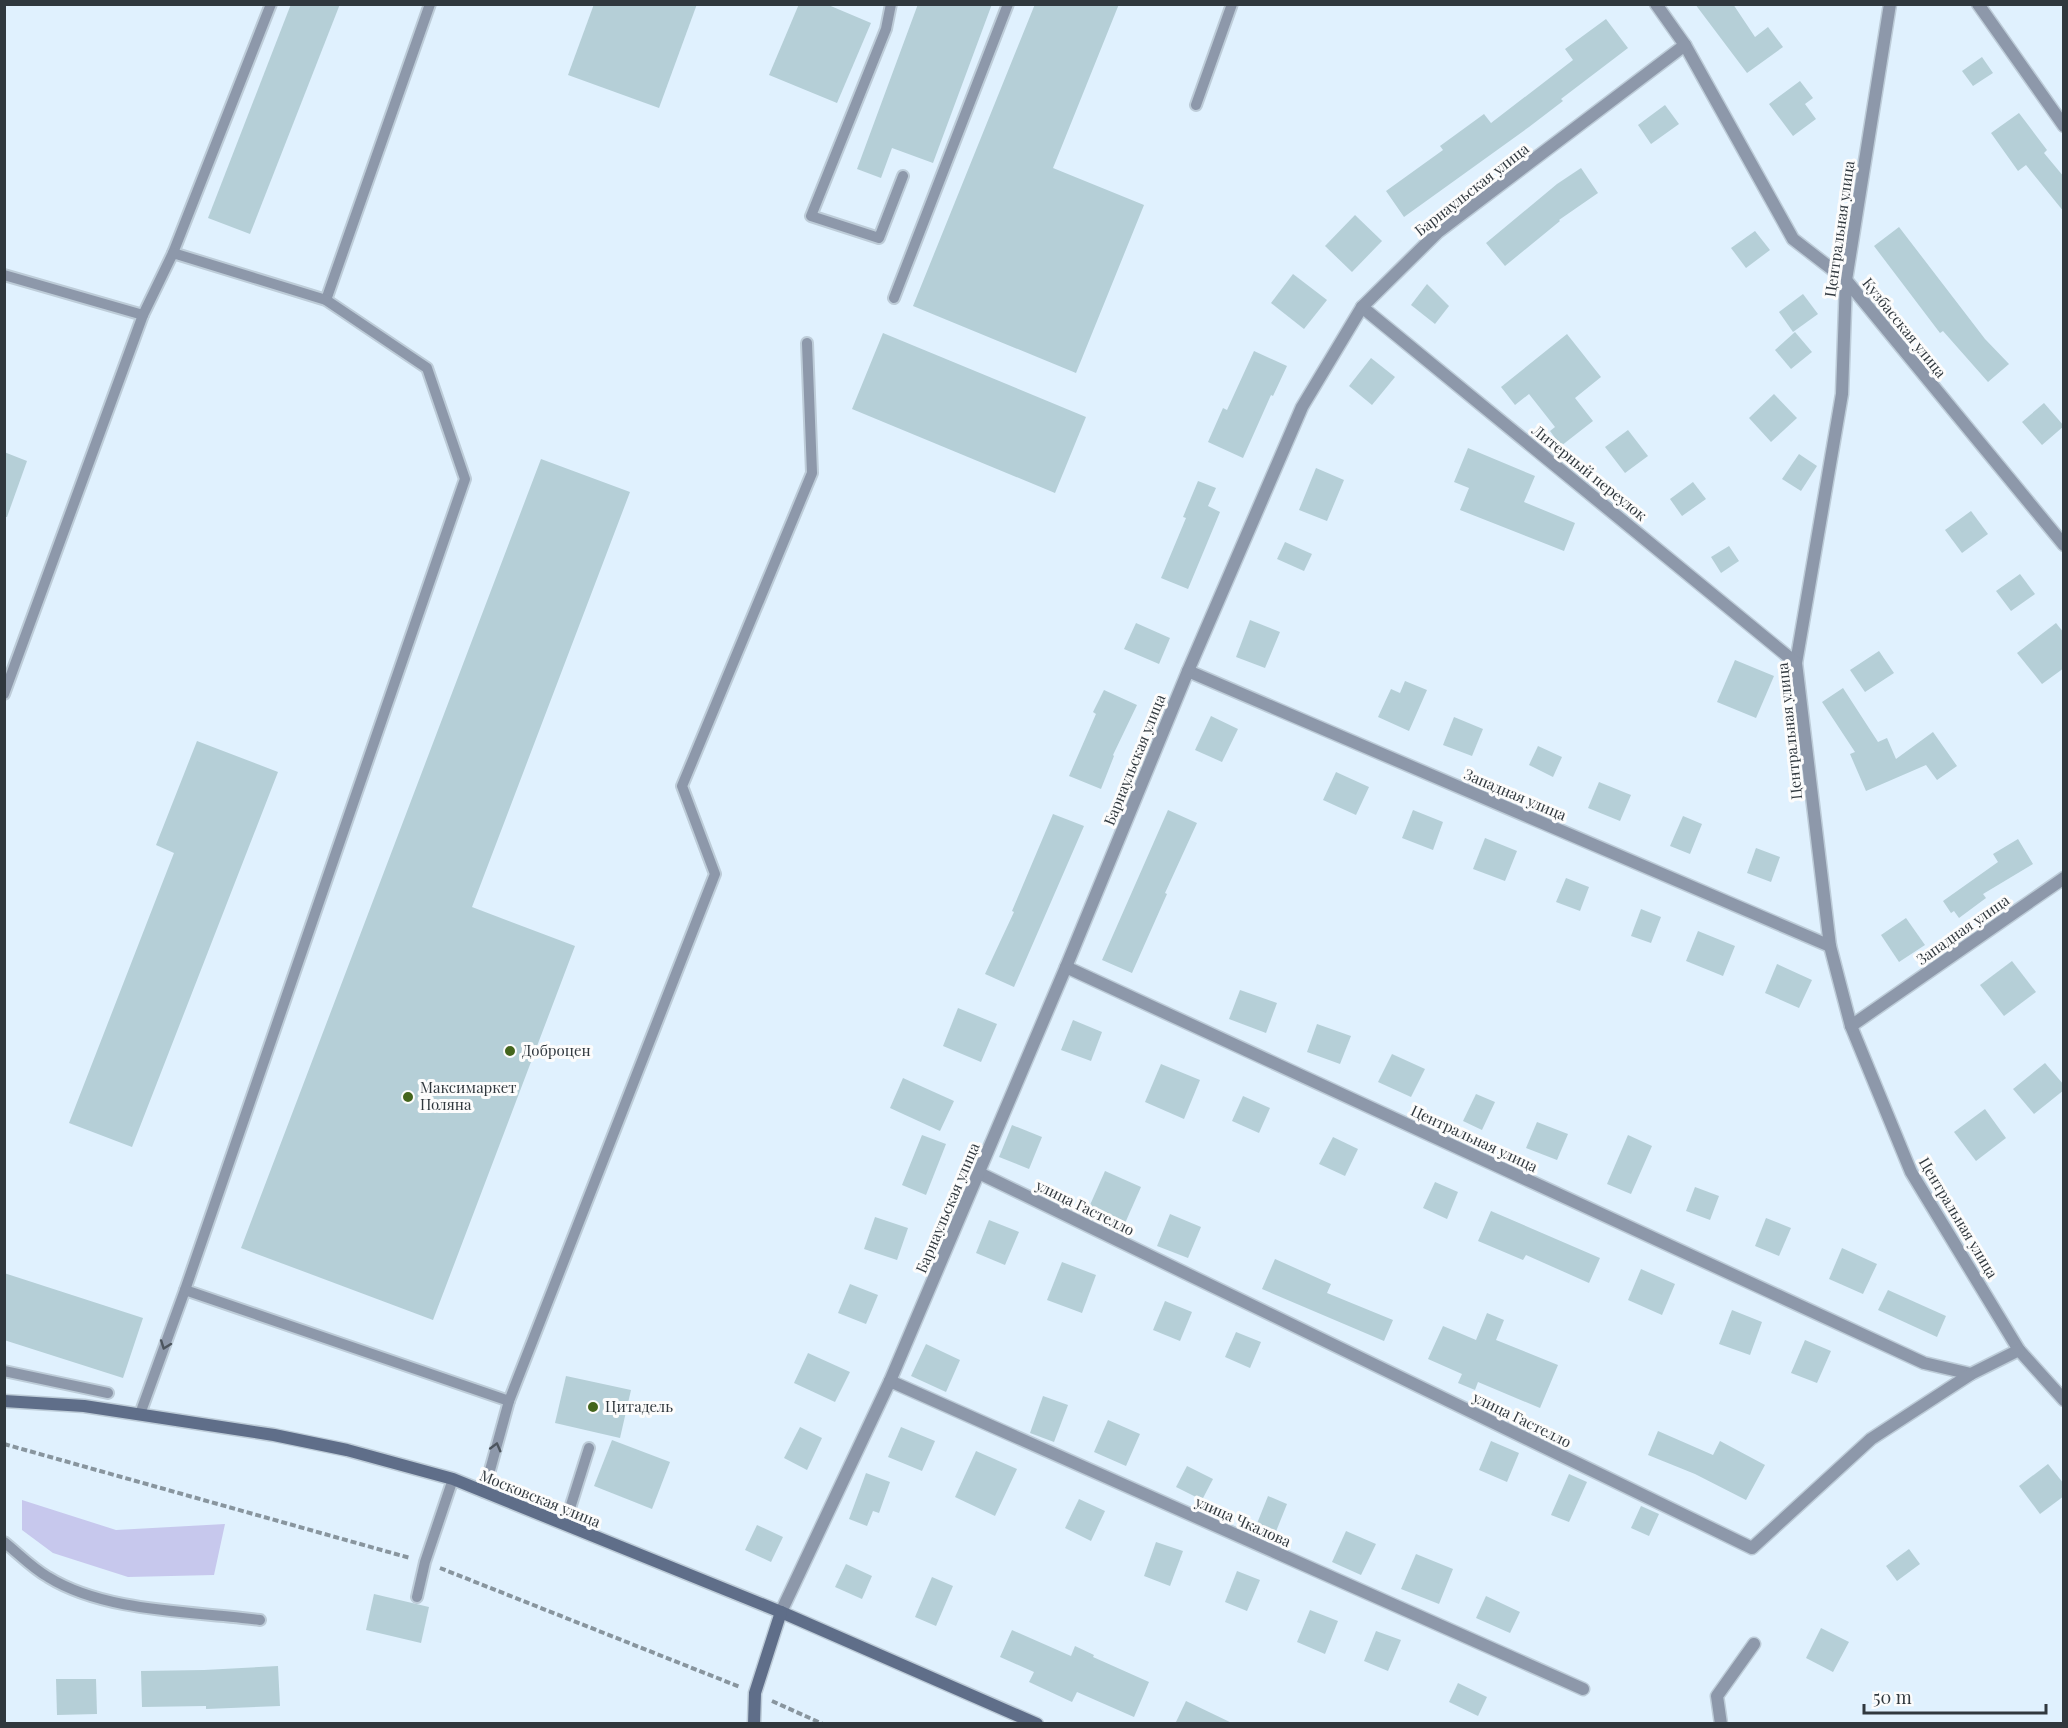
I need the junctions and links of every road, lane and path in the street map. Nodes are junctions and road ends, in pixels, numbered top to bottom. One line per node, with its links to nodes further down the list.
1 (271, 4): 13 (lane)
2 (430, 4): 17 (lane)
3 (891, 4): 12 (lane)
4 (1008, 4): 16 (lane)
5 (1232, 4): 10 (lane)
6 (1656, 4): 9 (street, Кузбасская улица)
7 (1890, 4): 15 (street, Центральная улица)
8 (1978, 4): 11 (street)
9 (1685, 45): 15 (street, Кузбасская улица); 18 (street, Барнаульская улица)
10 (1196, 105)
11 (2064, 126)
12 (903, 176)
13 (172, 253): 17 (lane); 19 (lane)
14 (4, 274): 19 (lane)
15 (1846, 280): 21 (street, Кузбасская улица); 22 (street, Центральная улица)
16 (894, 298)
17 (326, 300): 30 (lane)
18 (1362, 307): 22 (street, Литерный переулок); 23 (street, Барнаульская улица)
19 (143, 315): 24 (lane)
20 (807, 343): 38 (lane)
21 (2064, 545)
22 (1796, 663): 26 (street, Центральная улица)
23 (1188, 671): 26 (street, Западная улица); 27 (street, Барнаульская улица)
24 (4, 694)
25 (2064, 878): 28 (street, Западная улица)
26 (1830, 946): 28 (street, Центральная улица)
27 (1066, 967): 29 (street, Барнаульская улица); 33 (street, Центральная улица)
28 (1851, 1026): 31 (street, Центральная улица)
29 (979, 1173): 33 (street, улица Гастелло); 34 (street, Барнаульская улица)
30 (185, 1290): 38 (lane); 39 (lane, one-way to 39)
31 (2019, 1350): 33 (street, улица Гастелло); 36 (street, Центральная улица)
32 (4, 1371): 35 (lane)
33 (1971, 1374)
34 (890, 1381): 46 (street, Барнаульская улица); 49 (street, улица Чкалова)
35 (108, 1393)
36 (2064, 1400)
37 (4, 1401): 39 (main road, Московская улица)
38 (509, 1401): 42 (lane, one-way to 38)
39 (140, 1414): 41 (main road, Московская улица)
40 (590, 1448): 43 (lane)
41 (453, 1479): 42 (main road, Московская улица); 45 (lane)
42 (484, 1492): 43 (main road, Московская улица)
43 (565, 1524): 46 (main road, Московская улица)
44 (4, 1542): 47 (lane)
45 (417, 1597)
46 (781, 1611): 50 (main road); 51 (main road, Московская улица)
47 (260, 1620)
48 (1754, 1644): 52 (street)
49 (1583, 1689)
50 (754, 1724)
51 (1037, 1724)
52 (1721, 1724)

